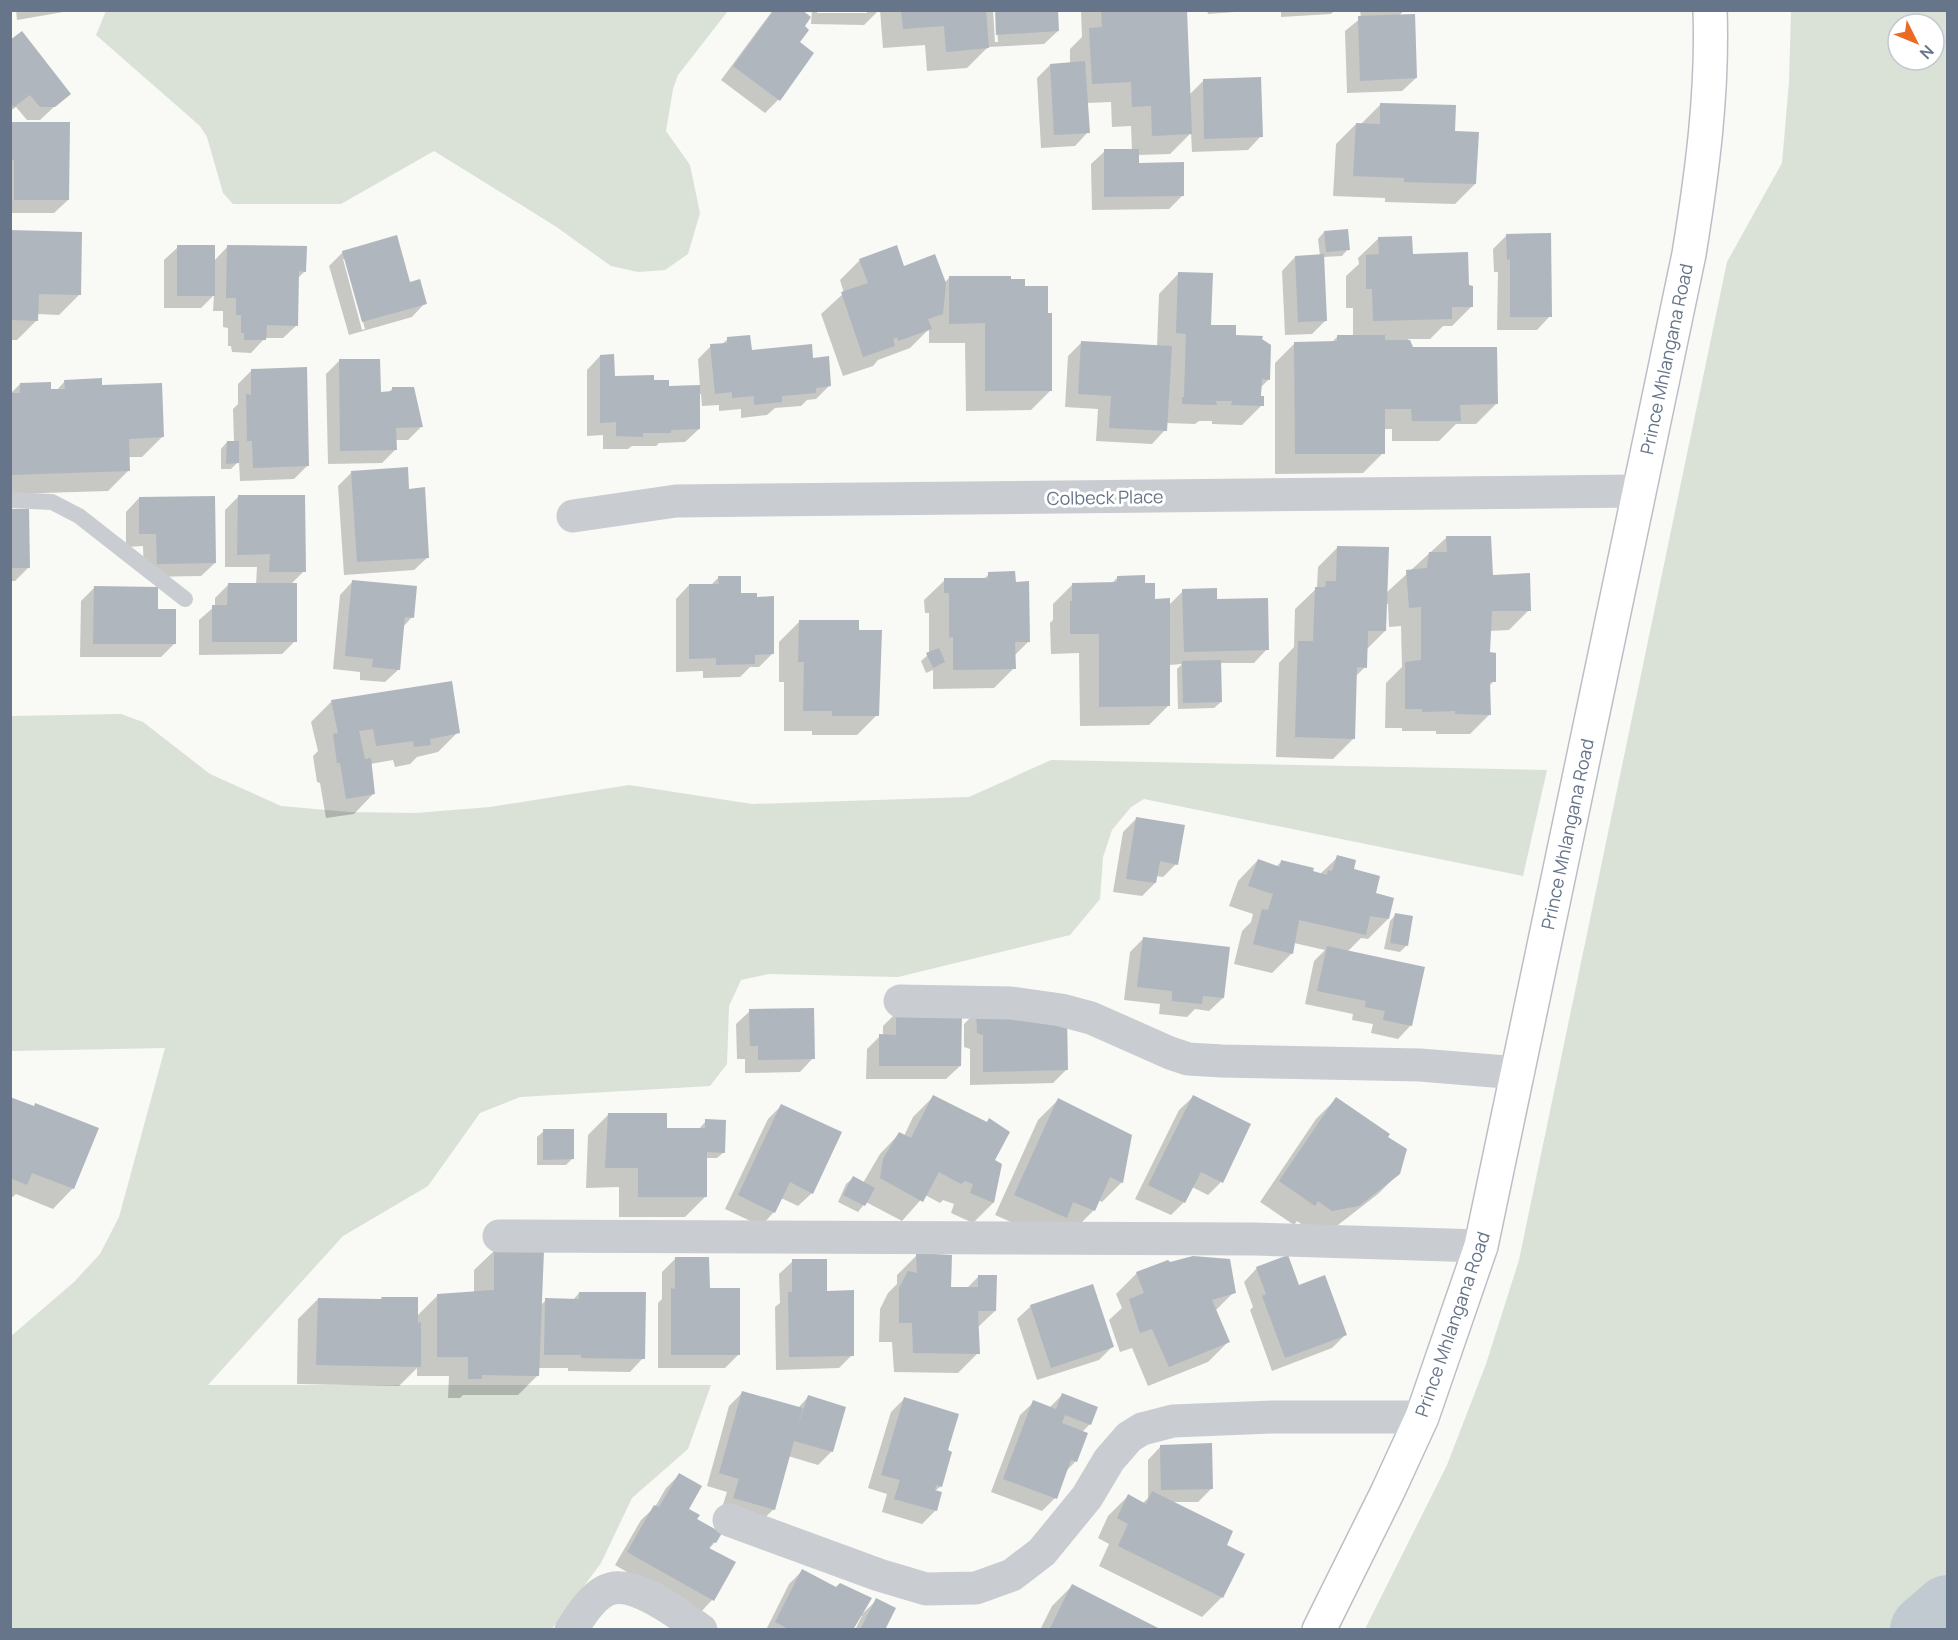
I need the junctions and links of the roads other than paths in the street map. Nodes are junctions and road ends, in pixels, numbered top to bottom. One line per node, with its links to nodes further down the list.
1 (1710, 10): 2 (street, Prince Mhlangana Road)
2 (1638, 491): 4 (street, Colbeck Place); 7 (street, Prince Mhlangana Road)
3 (10, 500): 5 (lane)
4 (573, 516)
5 (185, 598)
6 (900, 1001): 7 (street)
7 (1518, 1073): 9 (street, Prince Mhlangana Road)
8 (499, 1236): 9 (street)
9 (1481, 1246): 10 (street, Prince Mhlangana Road)
10 (1422, 1417): 11 (street); 14 (street, Prince Mhlangana Road)
11 (729, 1520)
12 (571, 1629): 13 (street)
13 (701, 1629)
14 (1319, 1629)

